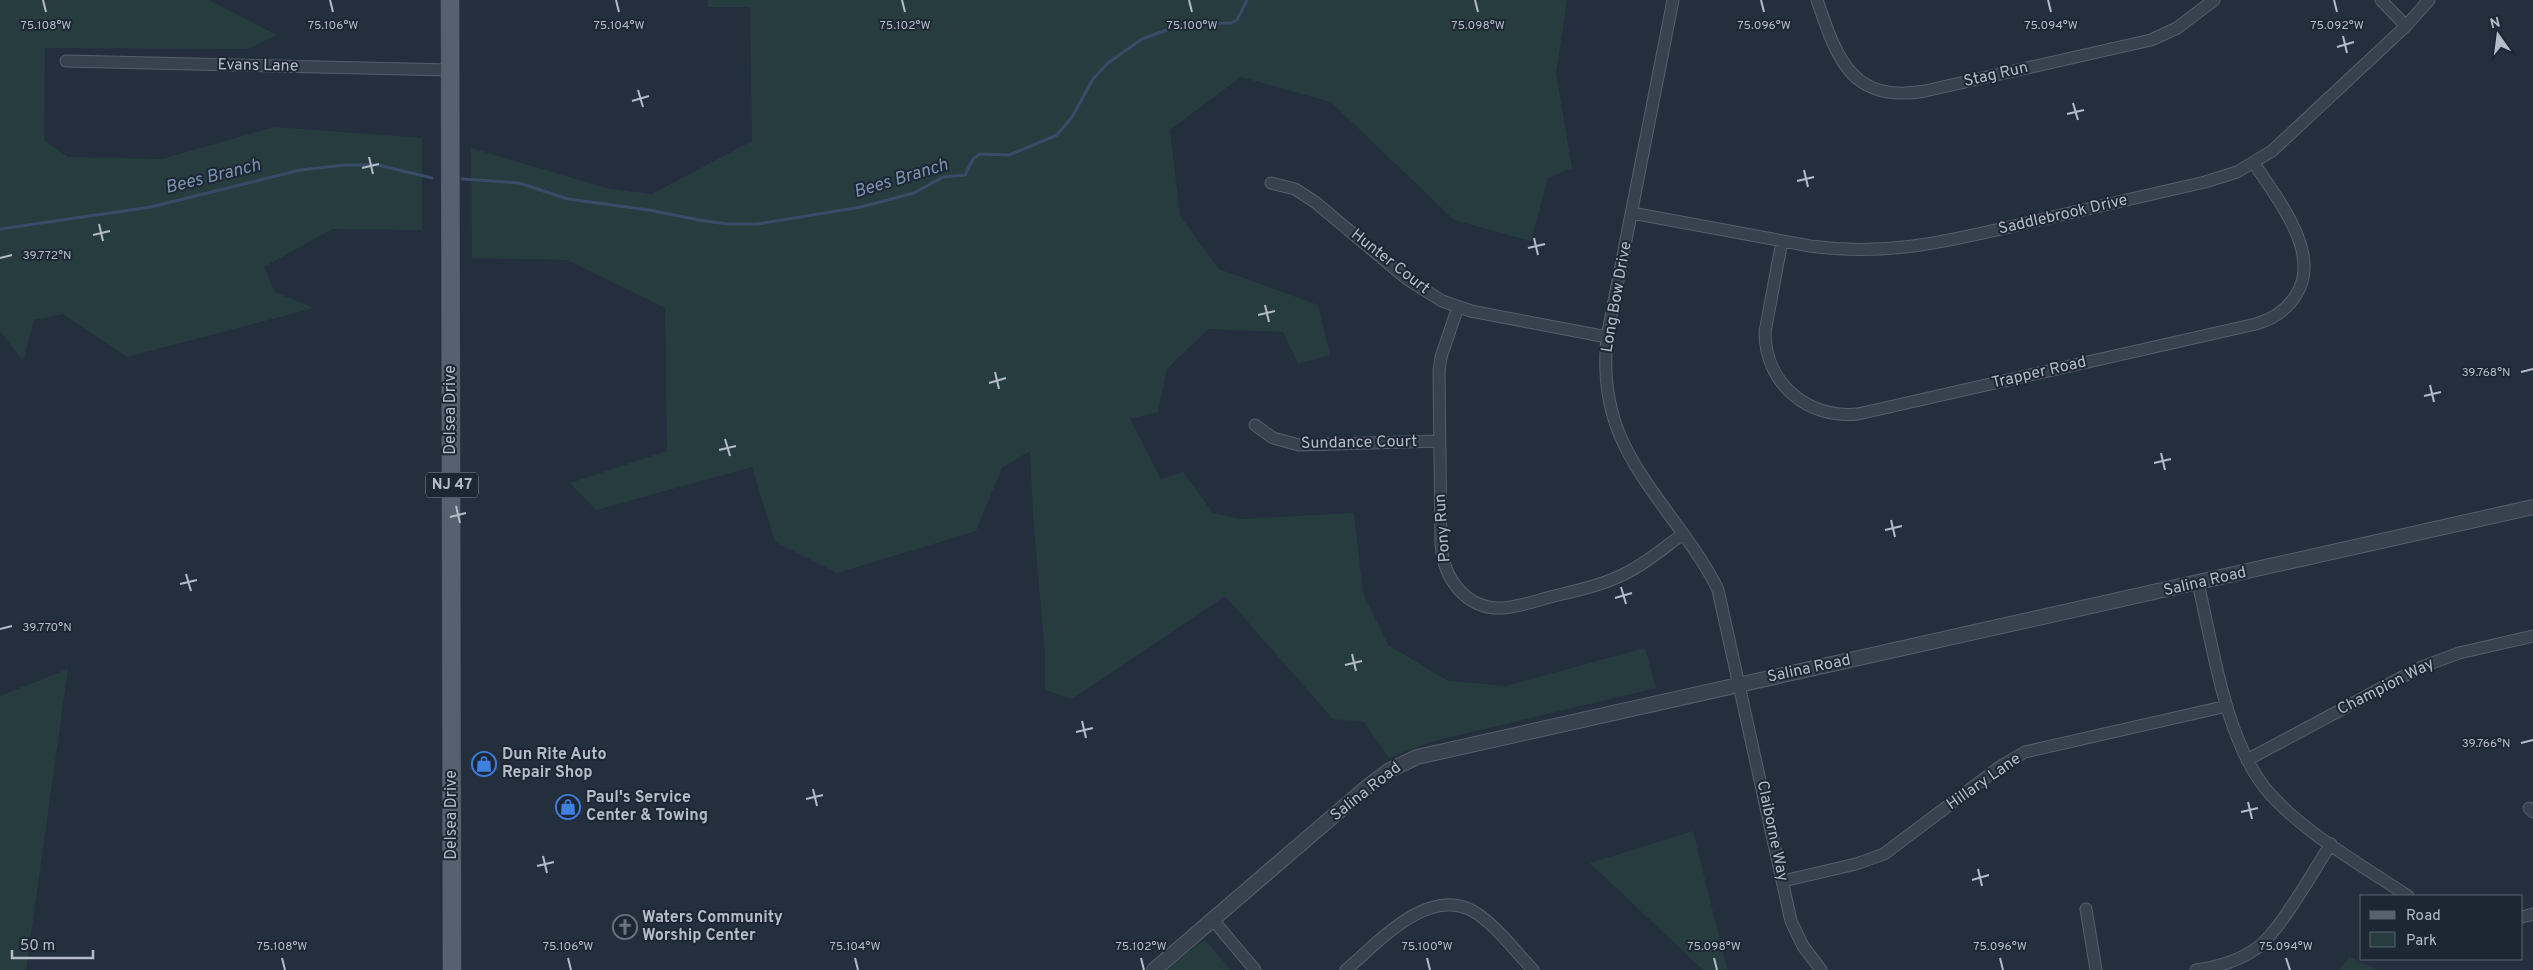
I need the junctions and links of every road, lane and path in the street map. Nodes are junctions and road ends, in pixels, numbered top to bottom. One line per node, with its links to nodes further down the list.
1 (450, 0): 9 (main road, Delsea Drive / NJ 47)
2 (1673, 0): 12 (street, Long Bow Drive)
3 (1817, 0): 4 (street, Stag Run)
4 (2214, 0)
5 (2381, 0): 7 (street)
6 (2429, 0): 7 (street, Saddlebrook Drive)
7 (2406, 26): 10 (street, Saddlebrook Drive)
8 (66, 61): 9 (street, Evans Lane)
9 (450, 70): 30 (main road, Delsea Drive / NJ 47)
10 (2254, 163): 13 (street, Saddlebrook Drive); 13 (street, Trapper Road)
11 (1271, 183): 14 (street, Hunter Court)
12 (1632, 213): 13 (street, Saddlebrook Drive); 15 (street, Long Bow Drive)
13 (1782, 241)
14 (1458, 307): 15 (street, Hunter Court); 17 (street, Pony Run)
15 (1607, 337): 19 (street, Long Bow Drive)
16 (1255, 424): 17 (street, Sundance Court)
17 (1439, 441): 19 (street, Pony Run)
18 (2533, 506): 20 (street, Salina Road)
19 (1683, 534): 22 (street, Long Bow Drive)
20 (2198, 583): 22 (street, Salina Road); 23 (street)
21 (2533, 636): 24 (street, Champion Way)
22 (1740, 684): 26 (street, Claiborne Way); 29 (street, Salina Road)
23 (2227, 706): 24 (street); 26 (street, Hillary Lane)
24 (2247, 760): 25 (street)
25 (2330, 844): 27 (street); 37 (street)
26 (1783, 881): 35 (street, Claiborne Way)
27 (2406, 895)
28 (2086, 909): 36 (street)
29 (1213, 920): 31 (street, Salina Road); 32 (street)
30 (452, 970)
31 (1154, 970)
32 (1255, 970)
33 (1346, 970): 34 (street)
34 (1533, 970)
35 (1821, 970)
36 (2096, 970)
37 (2196, 970)

